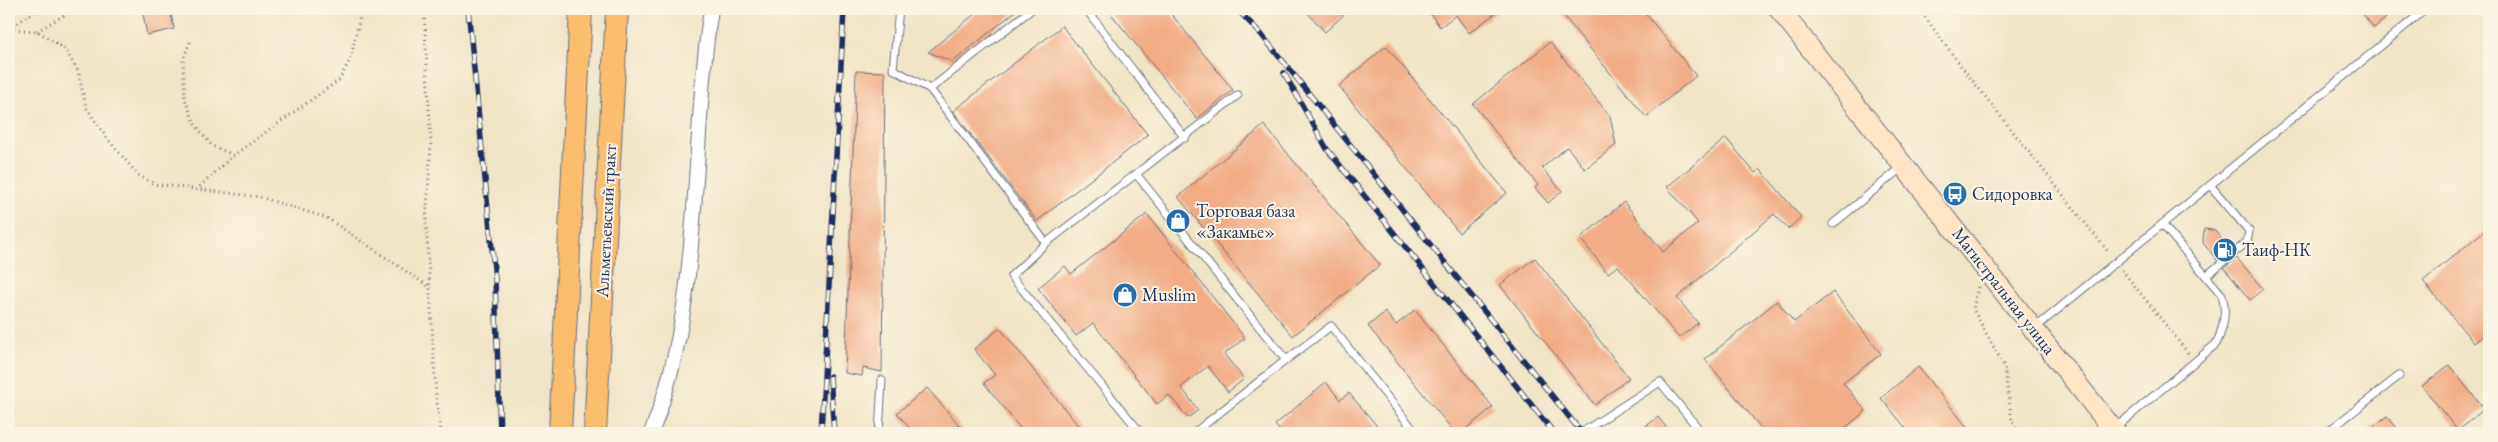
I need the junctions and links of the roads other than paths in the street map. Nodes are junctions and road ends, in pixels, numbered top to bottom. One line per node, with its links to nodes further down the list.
1 (581, 9): 24 (main road, Альметьевский тракт)
2 (617, 9): 25 (main road, Альметьевский тракт)
3 (711, 9): 26 (street)
4 (899, 9): 9 (lane)
5 (1032, 9): 9 (lane)
6 (1086, 9): 11 (lane)
7 (1779, 9): 12 (main road, Магистральная улица)
8 (2426, 9): 14 (lane)
9 (930, 89): 17 (lane)
10 (1238, 95): 11 (lane)
11 (1185, 138): 13 (lane)
12 (1904, 165): 15 (lane); 19 (main road, Магистральная улица)
13 (1136, 174): 17 (lane); 20 (lane)
14 (2210, 184): 16 (lane); 18 (lane)
15 (1833, 224)
16 (2162, 224): 18 (lane); 19 (lane)
17 (1046, 243): 28 (lane)
18 (2206, 276): 23 (lane)
19 (2034, 328): 23 (main road, Магистральная улица)
20 (1286, 360): 29 (lane); 30 (lane)
21 (2399, 376): 33 (lane)
22 (882, 380): 27 (lane)
23 (2108, 430)
24 (560, 433)
25 (595, 433)
26 (651, 433)
27 (879, 433)
28 (1141, 433)
29 (1194, 433)
30 (1416, 433)
31 (1581, 433): 32 (lane)
32 (1702, 433)
33 (2326, 433)

